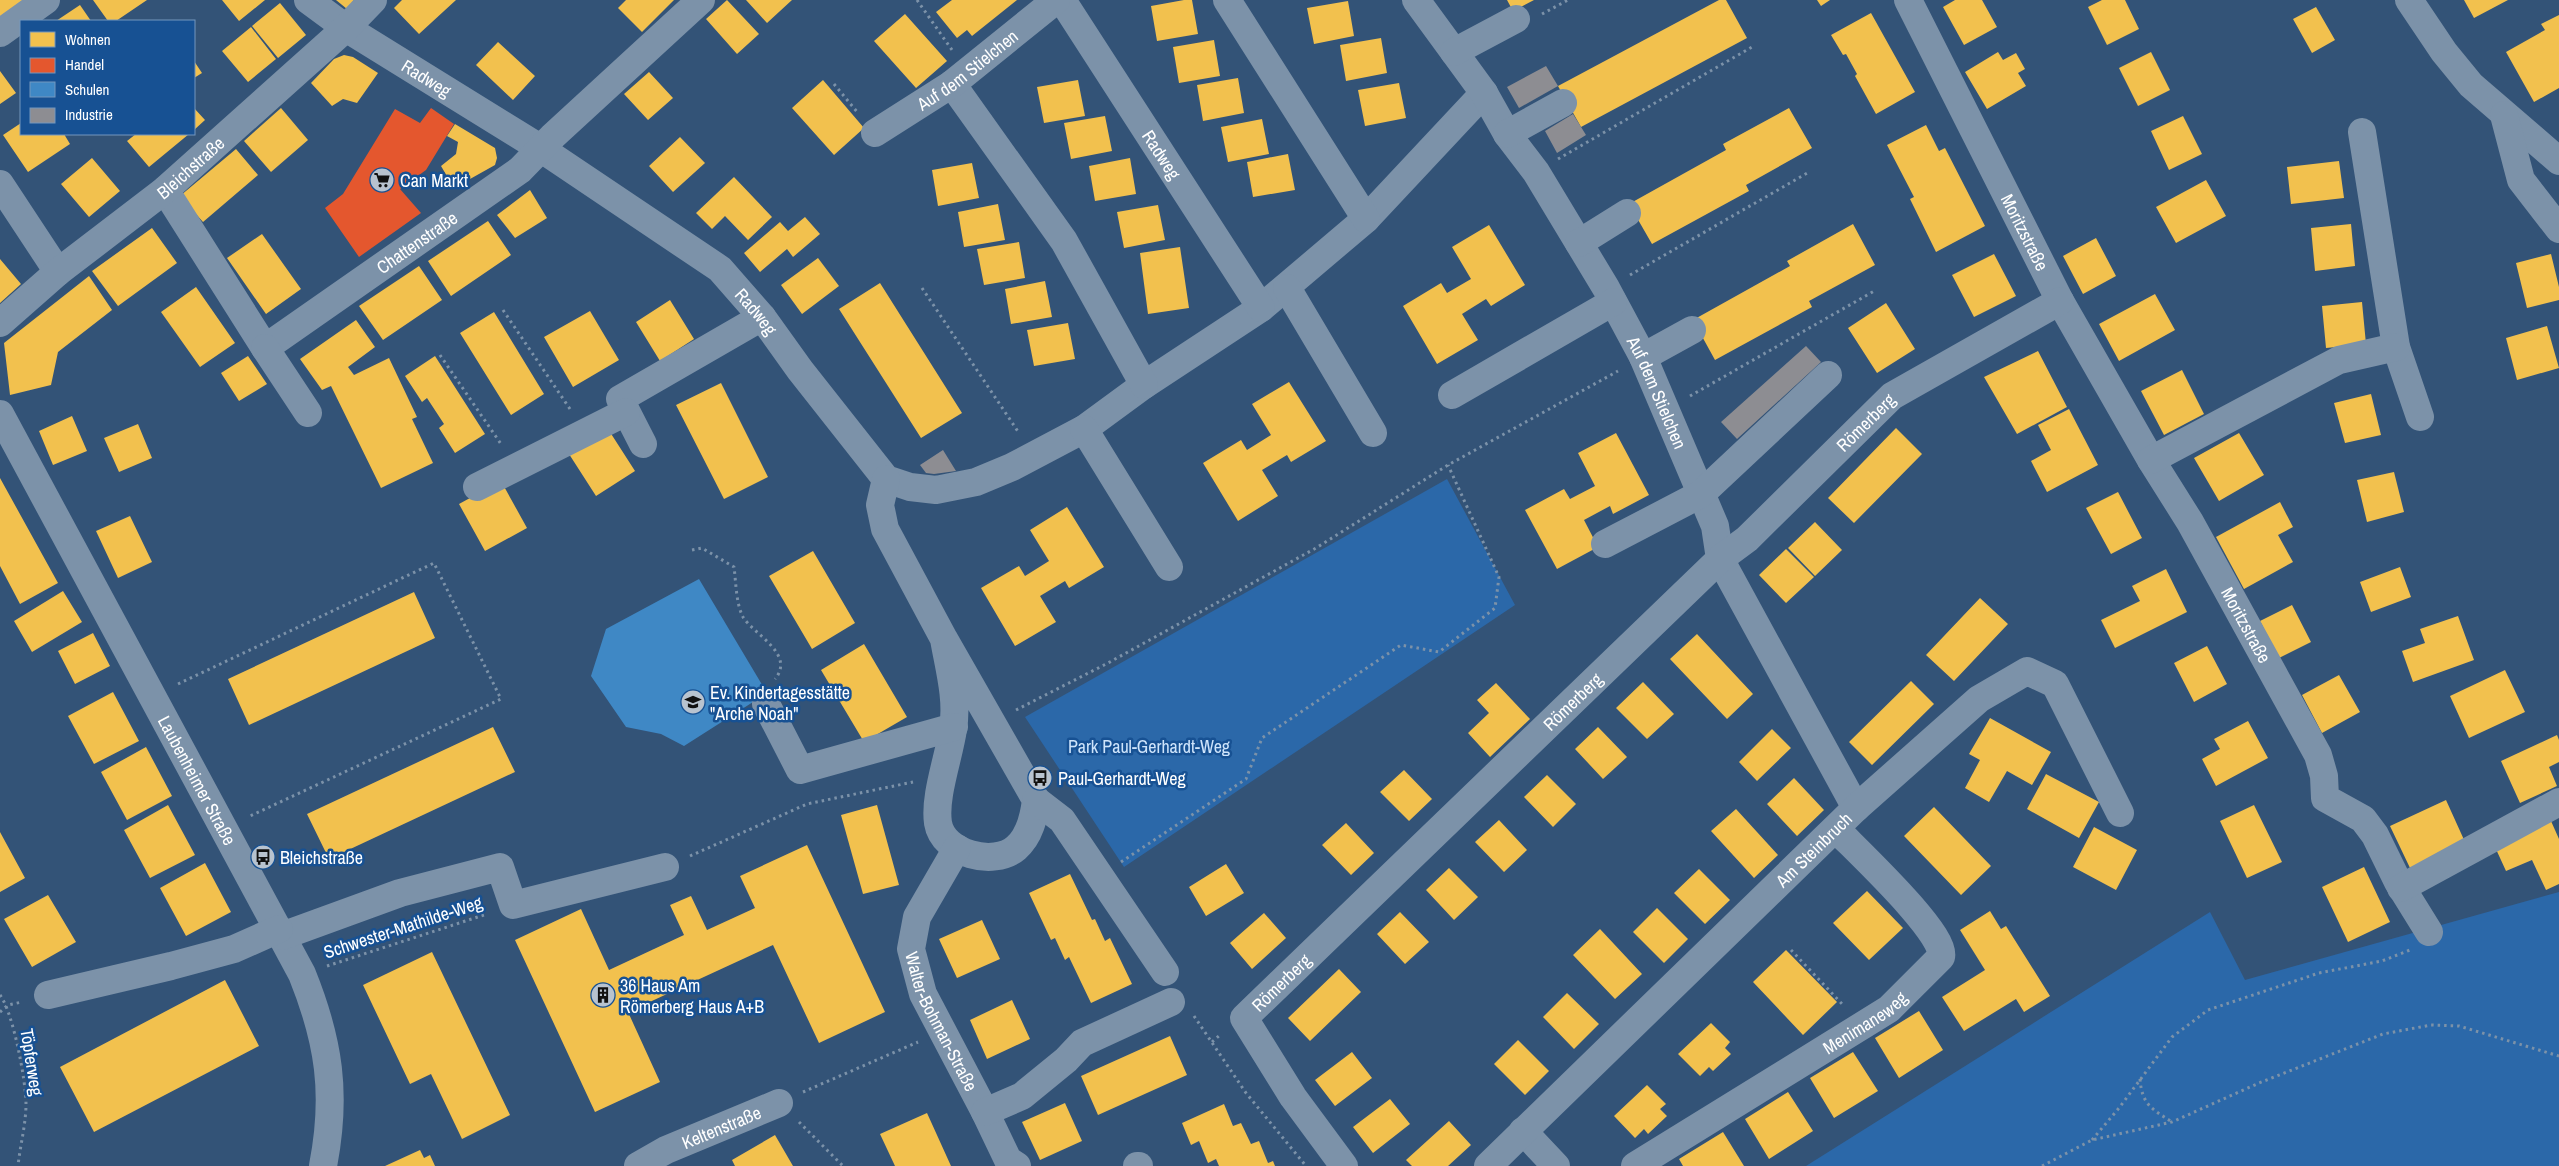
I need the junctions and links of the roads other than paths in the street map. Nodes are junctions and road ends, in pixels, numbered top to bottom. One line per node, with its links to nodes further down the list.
1 (46, 0): 13 (street)
2 (308, 0): 12 (street, Radweg)
3 (373, 0): 12 (street, Bleichstraße)
4 (701, 0): 22 (street, Chattenstraße)
5 (1056, 0): 15 (street, Auf dem Stielchen)
6 (1062, 0): 34 (street, Radweg)
7 (1226, 0): 27 (street)
8 (1416, 0): 14 (street, Auf dem Stielchen)
9 (1908, 0): 33 (street, Moritzstraße)
10 (2409, 0): 18 (street)
11 (1516, 19): 14 (street)
12 (346, 28): 22 (street, Radweg); 25 (street, Bleichstraße)
13 (0, 32)
14 (1454, 52): 16 (street, Auf dem Stielchen)
15 (959, 77): 20 (street, Auf dem Stielchen); 42 (street)
16 (1484, 93): 21 (street, Auf dem Stielchen); 27 (street)
17 (1564, 103): 21 (street)
18 (2504, 115): 23 (street); 28 (street)
19 (2362, 132): 38 (street)
20 (875, 133)
21 (1507, 134): 29 (street, Auf dem Stielchen)
22 (540, 148): 35 (street, Radweg); 39 (street, Chattenstraße)
23 (2559, 161)
24 (0, 184): 30 (street)
25 (165, 190): 30 (street, Bleichstraße); 39 (street)
26 (1627, 213): 29 (street)
27 (1366, 219): 31 (street)
28 (2559, 229)
29 (1579, 243): 32 (street, Auf dem Stielchen)
30 (58, 272): 36 (street, Bleichstraße)
31 (1287, 288): 34 (street); 49 (street)
32 (1610, 295): 40 (street, Auf dem Stielchen); 43 (street)
33 (2060, 301): 52 (street, Moritzstraße); 57 (street, Römerberg)
34 (1261, 308): 42 (street)
35 (762, 317): 44 (street); 53 (street, Radweg)
36 (0, 323)
37 (1692, 330): 40 (street)
38 (2396, 347): 47 (street); 52 (street)
39 (265, 348): 45 (street)
40 (1643, 357): 55 (street, Auf dem Stielchen)
41 (1828, 375): 55 (street)
42 (1144, 385): 48 (street)
43 (1452, 395)
44 (623, 405): 50 (street); 51 (street); 54 (street)
45 (308, 413)
46 (0, 414): 70 (street, Laubenheimer Straße)
47 (2420, 417)
48 (1084, 429): 53 (street); 58 (street)
49 (1373, 433)
50 (643, 444)
51 (508, 454)
52 (2150, 460): 69 (street, Moritzstraße)
53 (886, 479): 59 (street)
54 (477, 487)
55 (1701, 494): 56 (street); 57 (street, Auf dem Stielchen)
56 (1606, 544)
57 (1720, 559): 64 (street, Auf dem Stielchen); 81 (street, Römerberg)
58 (1169, 567)
59 (944, 639): 61 (street); 63 (street)
60 (766, 704): 61 (street)
61 (954, 727): 67 (street)
62 (2559, 802): 69 (street)
63 (1041, 804): 67 (street); 72 (street)
64 (1856, 808): 65 (street, Am Steinbruch); 66 (street, Am Steinbruch)
65 (2120, 813)
66 (1836, 829): 77 (street, Am Steinbruch); 84 (street, Menimaneweg)
67 (956, 848): 76 (street, Walter-Bohman-Straße)
68 (664, 867): 70 (street)
69 (2401, 888): 71 (street)
70 (280, 932): 73 (street); 78 (street, Laubenheimer Straße)
71 (2430, 932)
72 (1165, 972)
73 (48, 995)
74 (1181, 1007): 76 (street, Walter-Bohman-Straße)
75 (779, 1103): 79 (street, Keltenstraße)
76 (985, 1112): 80 (street, Walter-Bohman-Straße)
77 (1523, 1131): 82 (street, Am Steinbruch); 83 (street)
78 (323, 1166)
79 (638, 1166)
80 (1017, 1166)
81 (1344, 1166)
82 (1488, 1166)
83 (1556, 1166)
84 (1636, 1166)

